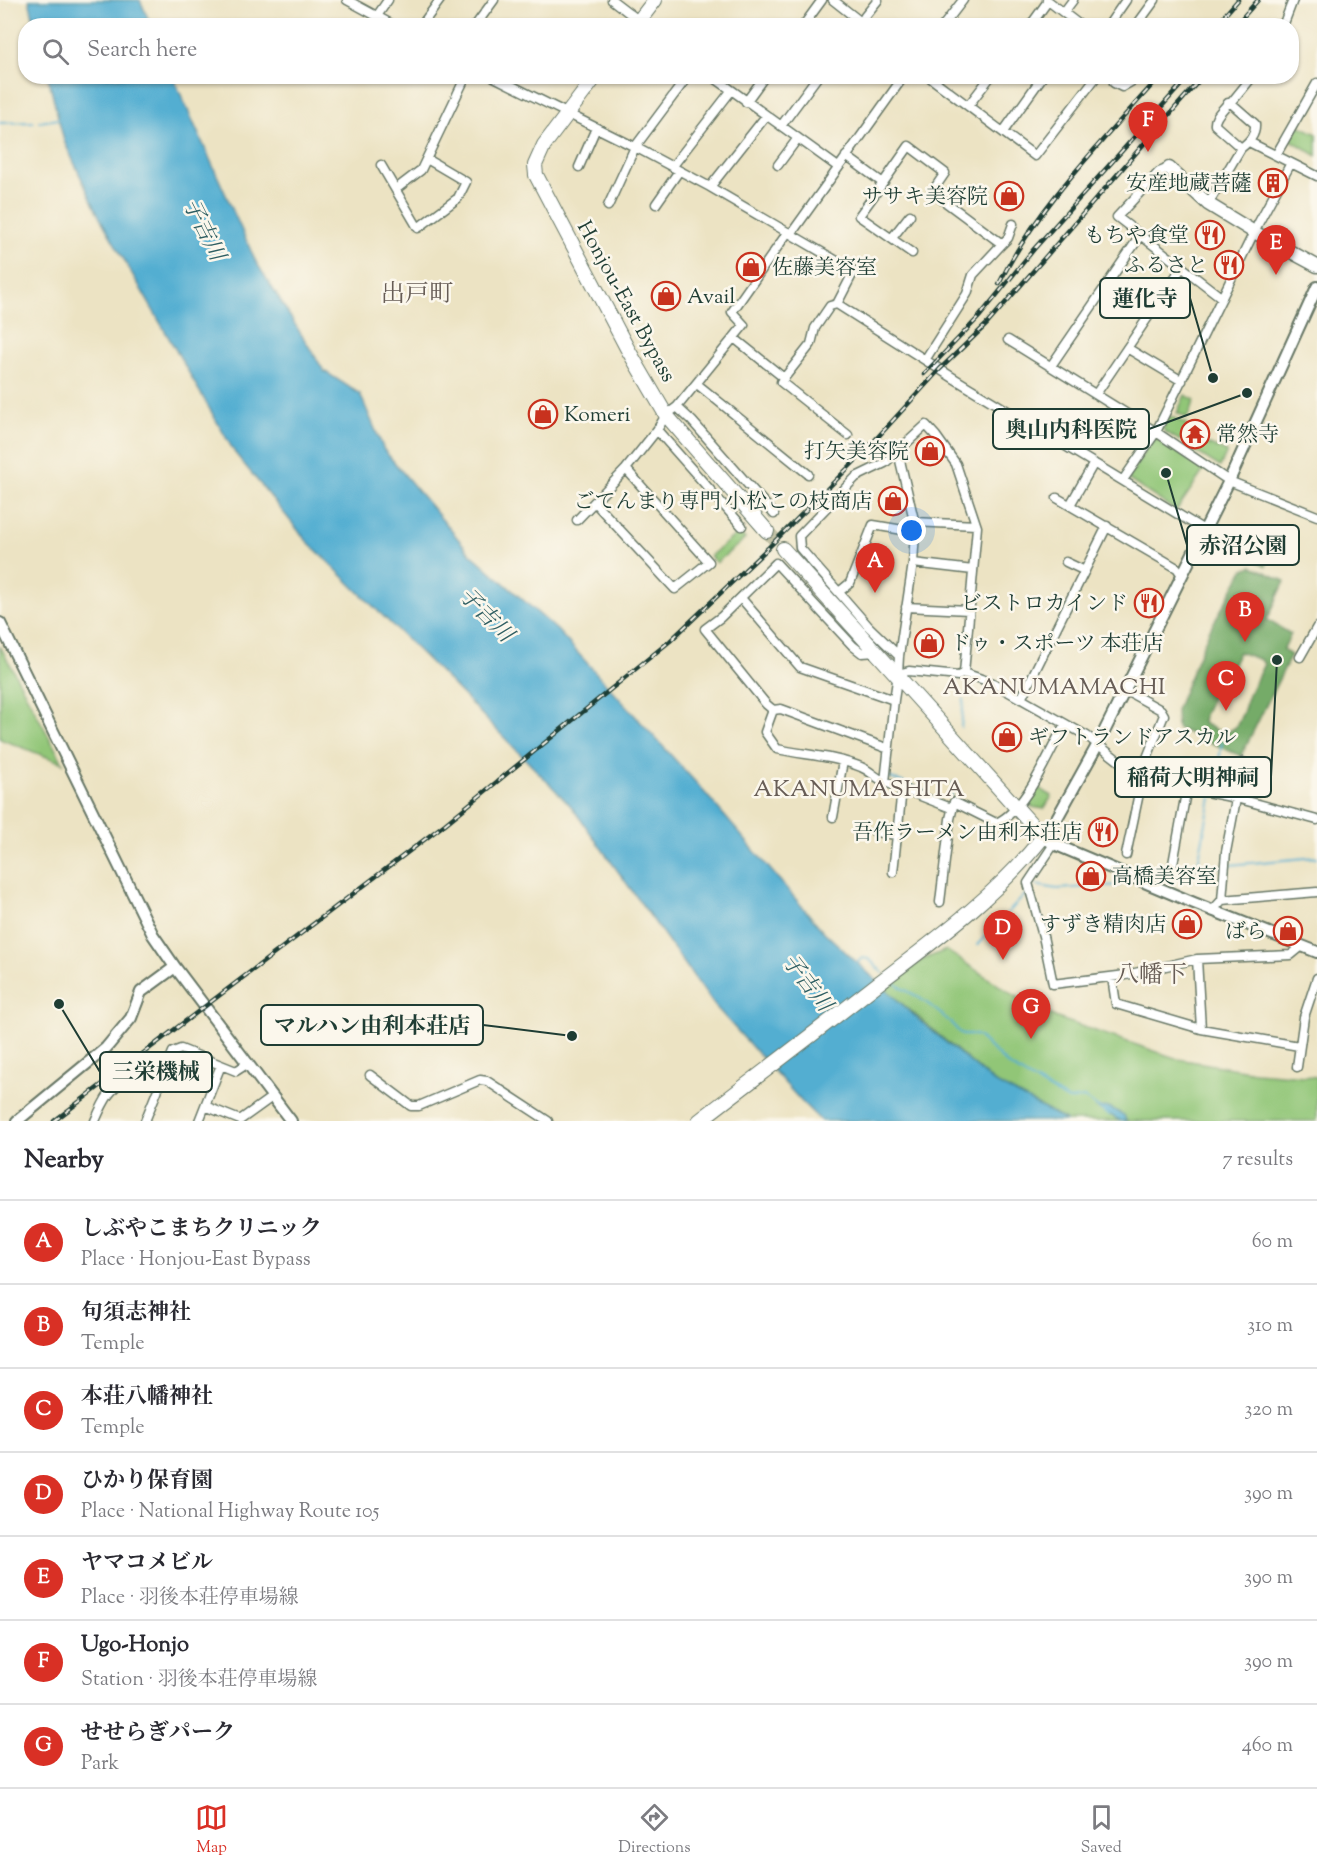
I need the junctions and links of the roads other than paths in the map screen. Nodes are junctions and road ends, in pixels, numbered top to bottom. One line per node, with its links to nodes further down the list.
1 (347, 0): 17 (street)
2 (388, 0): 17 (street)
3 (440, 0): 19 (street)
4 (494, 0): 20 (street)
5 (612, 0): 21 (street)
6 (655, 0): 22 (highway)
7 (822, 0): 23 (street)
8 (833, 0): 24 (street)
9 (878, 0): 25 (street)
10 (963, 0): 26 (street)
11 (1048, 0): 16 (street); 27 (street)
12 (1073, 0): 16 (street)
13 (1126, 0): 29 (street)
14 (1155, 0): 30 (street)
15 (1293, 0): 31 (street)
16 (1064, 12): 28 (street)
17 (376, 16): 18 (street)
18 (380, 18)
19 (427, 18)
20 (481, 18)
21 (633, 18)
22 (644, 18)
23 (809, 18)
24 (855, 18)
25 (865, 18)
26 (949, 18)
27 (1036, 18)
28 (1072, 18)
29 (1114, 18)
30 (1142, 18)
31 (1286, 18)
32 (1317, 83): 59 (street)
33 (462, 84): 61 (street)
34 (590, 84): 50 (highway, Honjou-East Bypass)
35 (682, 84): 57 (street)
36 (722, 84): 46 (street)
37 (759, 84): 47 (street)
38 (812, 84): 52 (street)
39 (898, 84): 60 (street)
40 (939, 84): 49 (street)
41 (985, 84): 49 (street)
42 (1037, 84): 54 (street)
43 (1091, 84): 54 (street)
44 (1246, 84): 48 (street)
45 (509, 85): 50 (street)
46 (731, 91): 47 (street); 68 (street)
47 (746, 102): 51 (street)
48 (1231, 103): 56 (street); 58 (street)
49 (968, 106): 54 (street)
50 (567, 114): 53 (street); 98 (highway, Honjou-East Bypass)
51 (766, 116): 52 (street); 71 (street)
52 (780, 126): 55 (street)
53 (596, 128): 57 (street); 65 (street)
54 (1003, 132)
55 (798, 138): 64 (street); 66 (street)
56 (1249, 142): 58 (street); 59 (street)
57 (635, 147): 68 (street); 75 (street)
58 (1241, 148): 74 (street)
59 (1276, 155): 62 (street)
60 (846, 156): 66 (street); 70 (street)
61 (427, 159): 72 (street); 72 (street)
62 (1291, 163): 69 (street); 78 (street)
63 (381, 165): 72 (street)
64 (778, 165)
65 (579, 167)
66 (838, 167): 79 (street)
67 (1169, 168): 74 (main road); 80 (street)
68 (676, 169): 71 (street); 73 (street)
69 (1317, 176)
70 (883, 183): 81 (street); 82 (street)
71 (710, 187): 79 (street)
72 (396, 189)
73 (656, 204)
74 (1208, 204): 78 (main road)
75 (608, 206)
76 (910, 215): 81 (street)
77 (1013, 224): 82 (street)
78 (1254, 232): 84 (main road); 87 (street)
79 (789, 233): 88 (street); 89 (street)
80 (1140, 236): 85 (street); 93 (street)
81 (892, 238): 83 (street)
82 (1002, 244): 92 (street)
83 (912, 253)
84 (1317, 266)
85 (1182, 267): 87 (street); 91 (street)
86 (1317, 287): 107 (street)
87 (1222, 298): 95 (street)
88 (837, 304): 92 (street); 94 (street)
89 (734, 338): 94 (street); 96 (street)
90 (1008, 340): 93 (street)
91 (1127, 348): 95 (street); 97 (street)
92 (925, 360): 103 (street)
93 (1051, 366): 97 (street)
94 (784, 378): 101 (street)
95 (1182, 381): 100 (street)
96 (697, 384): 98 (street); 105 (street)
97 (1096, 394): 100 (street)
98 (672, 411): 99 (street); 111 (street); 119 (highway, Honjou-East Bypass)
99 (657, 430): 104 (street); 116 (street)
100 (1156, 432): 106 (street); 107 (street)
101 (848, 435)
102 (898, 452): 114 (street); 115 (street); 127 (street)
103 (1094, 464): 106 (street); 110 (street)
104 (626, 469): 109 (street); 109 (street)
105 (808, 474)
106 (1123, 480): 118 (street)
107 (1229, 481): 112 (street); 118 (street)
108 (1058, 498): 110 (street)
109 (595, 503): 113 (street)
110 (1071, 505): 117 (street)
111 (774, 514)
112 (1317, 516)
113 (577, 520)
114 (914, 522): 115 (street); 120 (street)
115 (976, 525): 124 (street)
116 (742, 526)
117 (1107, 526): 125 (street); 126 (street)
118 (1204, 530): 126 (street)
119 (767, 531)
120 (915, 532): 123 (street); 127 (street)
121 (783, 549): 133 (highway)
122 (1066, 562): 125 (street)
123 (913, 563): 124 (street); 129 (street)
124 (973, 570): 130 (street)
125 (1085, 572): 139 (street)
126 (1182, 575): 138 (street)
127 (839, 592): 134 (street)
128 (741, 598): 133 (street); 140 (street); 141 (street)
129 (906, 607): 130 (street); 134 (street)
130 (969, 610): 136 (street)
131 (0, 623): 169 (street)
132 (1317, 627): 135 (street)
133 (877, 652): 137 (highway)
134 (899, 656): 137 (street)
135 (1300, 657)
136 (964, 673): 137 (street); 139 (street)
137 (898, 674): 140 (street); 153 (highway)
138 (1125, 690): 143 (street); 147 (street)
139 (1020, 699): 142 (street)
140 (894, 700): 144 (street)
141 (773, 710): 144 (street); 145 (street)
142 (1065, 724): 143 (street); 153 (street)
143 (1098, 744): 147 (street); 158 (street)
144 (889, 749): 148 (street)
145 (843, 761): 148 (street); 154 (street)
146 (1243, 762): 151 (street)
147 (1140, 778): 149 (street); 159 (street)
148 (885, 782): 150 (street)
149 (1187, 787): 151 (street); 160 (street)
150 (902, 789): 152 (street); 157 (street)
151 (1236, 798): 155 (street); 163 (street)
152 (951, 808): 153 (street); 164 (street)
153 (1016, 809): 158 (highway)
154 (833, 817)
155 (1317, 820)
156 (875, 832): 157 (street)
157 (897, 835): 161 (street)
158 (1048, 840): 165 (street); 170 (street); 182 (highway)
159 (1126, 855)
160 (1172, 868)
161 (893, 872)
162 (1317, 892): 163 (street)
163 (1222, 900): 165 (street)
164 (940, 902)
165 (1212, 911): 166 (street)
166 (1302, 946): 167 (street); 168 (street)
167 (1317, 952)
168 (1197, 959): 170 (street); 172 (street)
169 (174, 967): 174 (street); 183 (street)
170 (1112, 977): 172 (street)
171 (1317, 978): 173 (street)
172 (1202, 1029): 173 (street)
173 (1299, 1046): 176 (street)
174 (247, 1064): 175 (street); 179 (street)
175 (221, 1065): 178 (street); 180 (street)
176 (1298, 1067)
177 (370, 1075): 188 (street)
178 (160, 1086): 184 (street); 185 (street)
179 (272, 1097): 181 (street); 187 (street)
180 (205, 1106): 181 (street); 186 (street)
181 (239, 1120)
182 (700, 1120)
183 (17, 1121)
184 (95, 1121)
185 (145, 1121)
186 (199, 1121)
187 (291, 1121)
188 (548, 1121)

